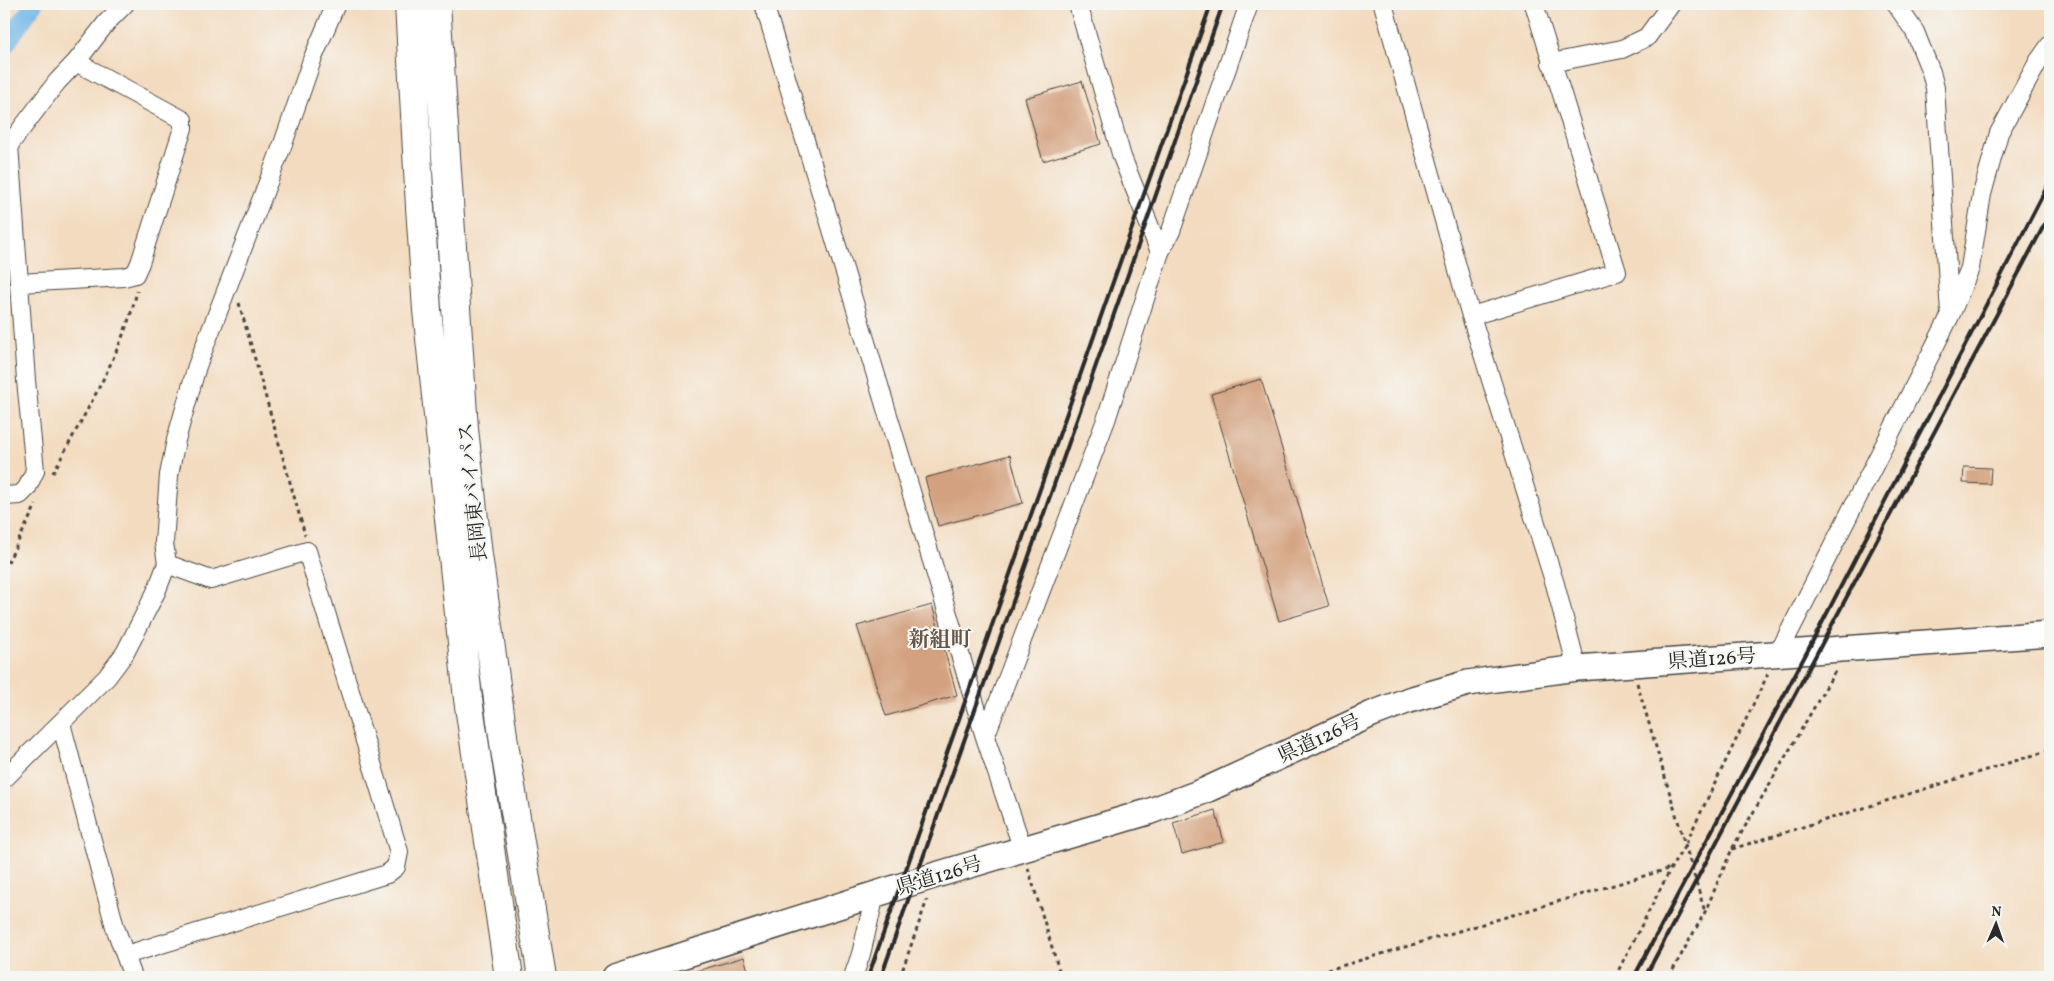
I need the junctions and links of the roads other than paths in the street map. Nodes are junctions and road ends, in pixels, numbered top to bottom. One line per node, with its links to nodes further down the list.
1 (125, 4): 13 (street)
2 (336, 4): 21 (street)
3 (409, 4): 33 (highway, 長岡東バイパス)
4 (436, 4): 34 (highway, 長岡東バイパス)
5 (764, 4): 26 (street)
6 (1078, 4): 16 (street)
7 (1249, 4): 16 (street)
8 (1383, 4): 18 (street)
9 (1534, 4): 14 (street)
10 (1672, 4): 14 (street)
11 (1896, 4): 19 (street)
12 (2050, 45): 19 (street)
13 (76, 62): 15 (street); 17 (street)
14 (1552, 63): 18 (street)
15 (6, 147): 17 (street)
16 (1160, 252): 26 (street)
17 (19, 284): 20 (street)
18 (1471, 316): 24 (street)
19 (1950, 316): 23 (street)
20 (4, 496)
21 (167, 564): 25 (street); 30 (street)
22 (2050, 634): 23 (main road, 県道126号)
23 (1778, 654): 24 (main road, 県道126号)
24 (1576, 668): 28 (main road, 県道126号)
25 (61, 723): 27 (street); 30 (street)
26 (985, 737): 28 (street)
27 (4, 779)
28 (1023, 850): 29 (main road, 県道126号)
29 (874, 895): 31 (main road, 県道126号); 35 (street)
30 (126, 955): 32 (street)
31 (631, 975)
32 (133, 977)
33 (509, 977)
34 (542, 977)
35 (853, 977)

